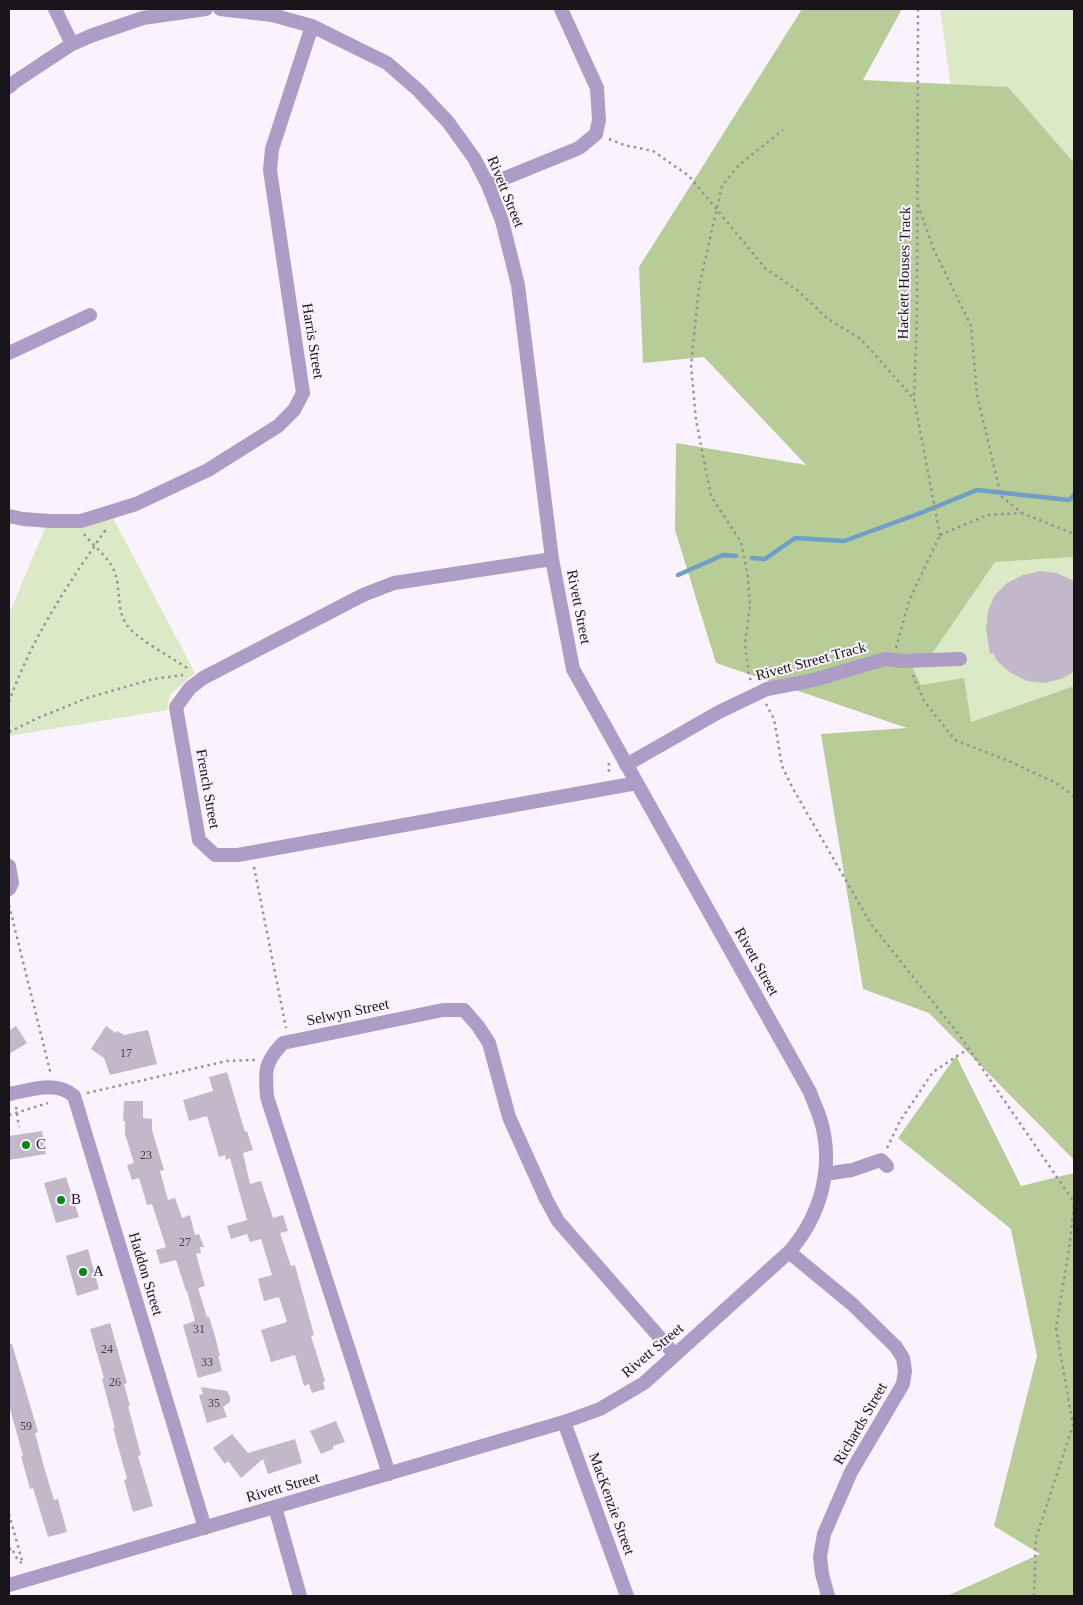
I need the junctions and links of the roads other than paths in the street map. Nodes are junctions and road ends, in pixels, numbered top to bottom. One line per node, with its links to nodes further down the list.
1 (55, 9): 6 (street)
2 (206, 9): 6 (street)
3 (220, 9): 5 (street, Rivett Street)
4 (561, 9): 8 (street)
5 (312, 26): 8 (street, Rivett Street); 11 (street, Harris Street)
6 (72, 44): 7 (street)
7 (9, 88)
8 (488, 185): 12 (street, Rivett Street)
9 (90, 315): 10 (street)
10 (9, 353)
11 (9, 516)
12 (552, 560): 14 (street, Rivett Street); 15 (street, French Street)
13 (960, 659): 14 (street, Rivett Street Track)
14 (626, 765): 15 (street, Rivett Street)
15 (637, 783): 20 (street, Rivett Street)
16 (9, 866): 17 (street)
17 (9, 889)
18 (11, 1094): 26 (street, Haddon Street)
19 (884, 1163): 20 (street)
20 (825, 1174): 21 (street, Rivett Street)
21 (789, 1252): 22 (street, Rivett Street); 30 (street, Richards Street)
22 (675, 1355): 23 (street, Rivett Street); 24 (street, Selwyn Street)
23 (564, 1422): 24 (street, Rivett Street); 29 (street, MacKenzie Street)
24 (389, 1474): 25 (street, Rivett Street)
25 (275, 1507): 26 (street, Rivett Street); 28 (street)
26 (205, 1528): 27 (street, Rivett Street)
27 (10, 1587)
28 (300, 1596)
29 (627, 1596)
30 (828, 1596)

